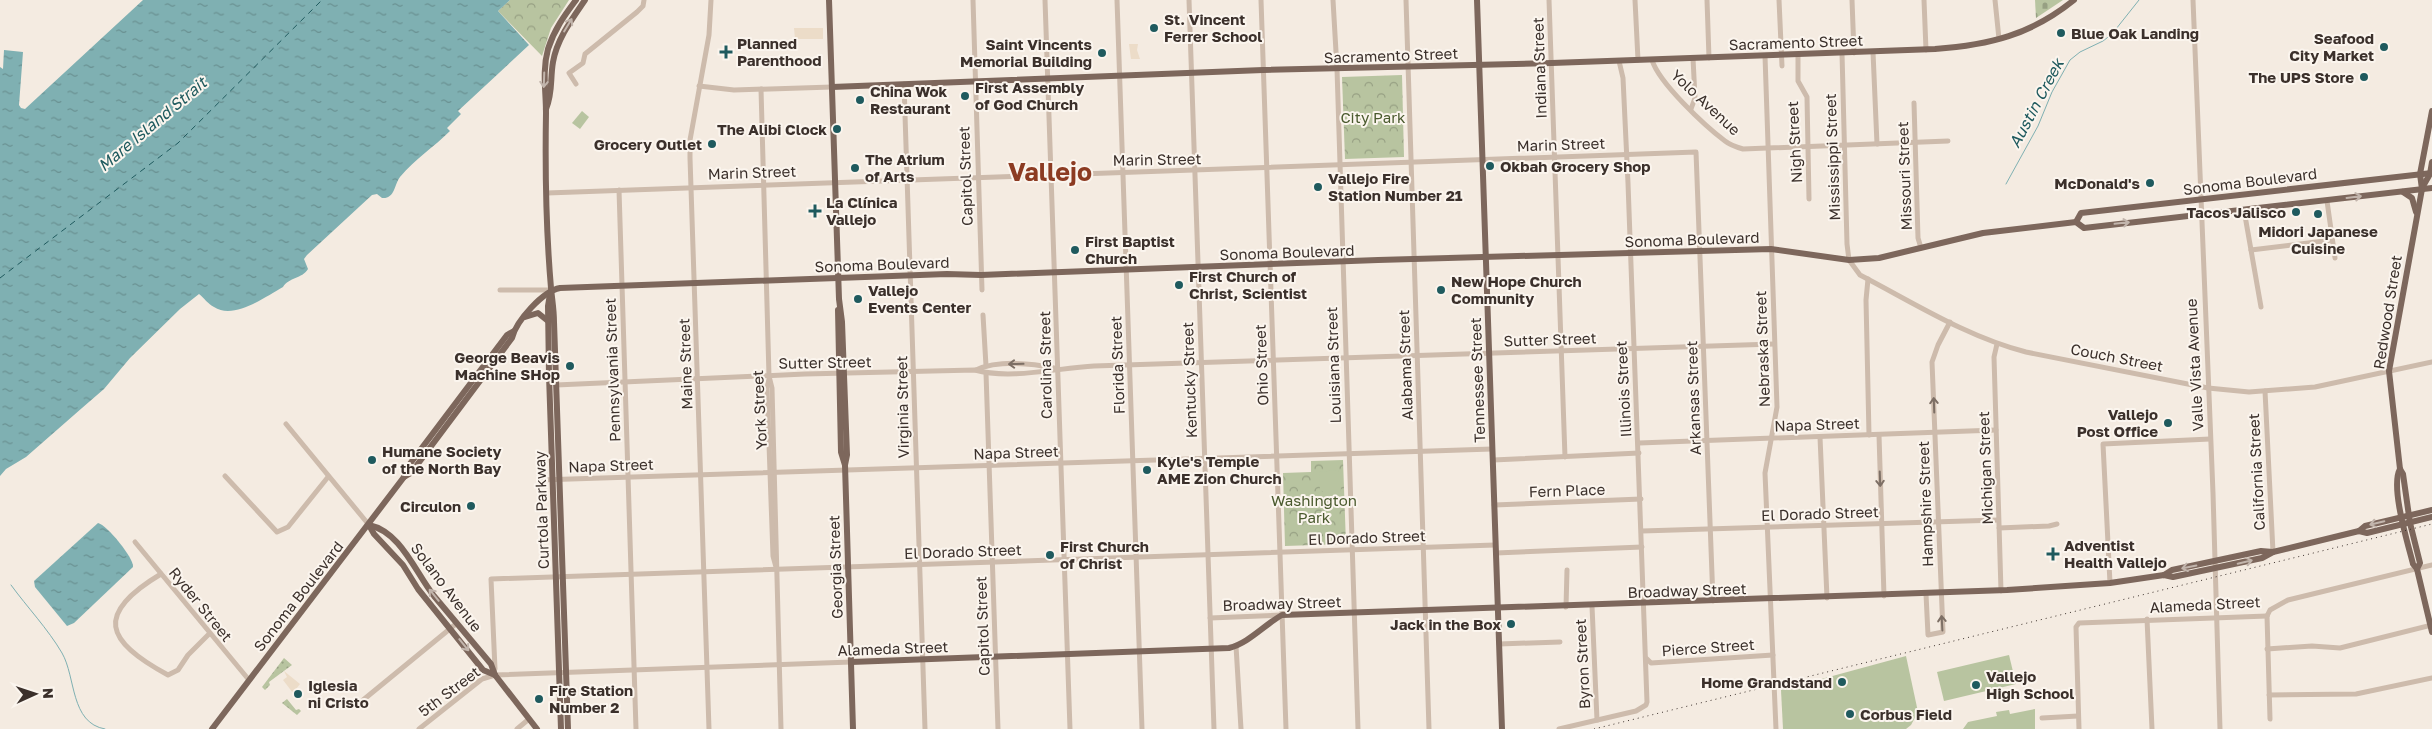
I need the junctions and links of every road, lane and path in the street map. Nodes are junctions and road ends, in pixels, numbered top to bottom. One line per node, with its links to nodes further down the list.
1 (576, 0): 52 (main road, Curtola Parkway, one-way to 52)
2 (586, 0): 52 (main road, Curtola Parkway, one-way to 2)
3 (644, 0): 45 (street)
4 (711, 0): 47 (street, Maine Street)
5 (829, 0): 48 (main road, Georgia Street)
6 (973, 0): 44 (street, Capitol Street)
7 (1045, 0): 43 (street, Carolina Street)
8 (1118, 0): 42 (street, Florida Street)
9 (1189, 0): 41 (street, Kentucky Street)
10 (1261, 0): 40 (street, Ohio Street)
11 (1333, 0): 39 (street, Louisiana Street)
12 (1406, 0): 37 (street, Alabama Street)
13 (1477, 0): 36 (main road, Tennessee Street)
14 (1549, 0): 35 (street, Indiana Street)
15 (1635, 0): 33 (street, Yolo Avenue)
16 (1707, 0): 32 (street)
17 (1779, 0): 30 (street)
18 (1852, 0): 27 (street)
19 (1924, 0): 24 (street)
20 (1995, 0): 23 (street)
21 (2074, 0): 23 (main road, Sacramento Street)
22 (2193, 0): 84 (street, Valle Vista Avenue)
23 (1999, 39): 24 (main road, Sacramento Street)
24 (1926, 50): 25 (main road, Sacramento Street)
25 (1874, 52): 27 (main road, Sacramento Street); 56 (street)
26 (1842, 53): 27 (main road, Sacramento Street); 28 (main road, Sacramento Street); 57 (street, Mississippi Street)
27 (1854, 53)
28 (1798, 55): 30 (main road, Sacramento Street); 58 (street, Nigh Street)
29 (1765, 56): 30 (main road, Sacramento Street); 32 (main road, Sacramento Street); 59 (street, Nebraska Street)
30 (1781, 56): 38 (street)
31 (1693, 58): 32 (main road, Sacramento Street); 33 (main road, Sacramento Street); 51 (street)
32 (1709, 58)
33 (1643, 59): 34 (main road, Sacramento Street); 51 (street, Yolo Avenue)
34 (1622, 61): 35 (main road, Sacramento Street); 60 (street, Illinois Street)
35 (1552, 63): 36 (main road, Sacramento Street); 61 (street, Indiana Street)
36 (1480, 65): 37 (main road, Sacramento Street); 62 (main road, Tennessee Street)
37 (1408, 66): 39 (main road, Sacramento Street); 63 (street, Alabama Street)
38 (1782, 66)
39 (1337, 69): 40 (main road, Sacramento Street); 65 (street, Louisiana Street)
40 (1263, 70): 41 (main road, Sacramento Street); 66 (street, Ohio Street)
41 (1192, 74): 42 (main road, Sacramento Street); 67 (street, Kentucky Street)
42 (1120, 76): 43 (main road, Sacramento Street); 68 (street, Florida Street)
43 (1047, 79): 44 (main road, Sacramento Street); 71 (street, Carolina Street)
44 (976, 81): 46 (main road, Sacramento Street); 72 (street, Capitol Street)
45 (576, 84)
46 (904, 84): 48 (main road, Sacramento Street); 73 (street, Virginia Street)
47 (699, 86): 49 (street, Sacramento Street); 76 (street, Maine Street)
48 (832, 87): 49 (street, Sacramento Street); 74 (main road, Georgia Street)
49 (761, 89): 75 (street, York Street)
50 (1914, 103): 55 (street, Missouri Street)
51 (1691, 109): 59 (street, Yolo Avenue)
52 (546, 110): 81 (main road, Curtola Parkway)
53 (2432, 111): 70 (main road, Redwood Street)
54 (1948, 141): 55 (street)
55 (1915, 143): 56 (street); 91 (street, Missouri Street)
56 (1877, 144): 57 (street)
57 (1844, 146): 58 (street); 100 (street, Mississippi Street)
58 (1808, 148): 59 (street); 83 (street, Nigh Street)
59 (1768, 149): 92 (street, Nebraska Street)
60 (1627, 154): 61 (street, Marin Street); 82 (street, Marin Street); 95 (street, Illinois Street)
61 (1555, 158): 62 (street, Marin Street); 96 (street, Indiana Street)
62 (1483, 159): 63 (street, Marin Street); 97 (main road, Tennessee Street)
63 (1410, 162): 65 (street, Marin Street); 99 (street, Alabama Street)
64 (2432, 162): 69 (main road, Redwood Street)
65 (1340, 164): 66 (street, Marin Street); 101 (street, Louisiana Street)
66 (1267, 168): 67 (street, Marin Street); 102 (street, Ohio Street)
67 (1194, 171): 68 (street, Marin Street); 103 (street, Kentucky Street)
68 (1123, 172): 71 (street, Marin Street); 104 (street, Florida Street)
69 (2431, 173): 70 (main road, Sonoma Boulevard); 78 (main road, Redwood Street)
70 (2420, 174): 78 (main road, Redwood Street); 84 (main road, Sonoma Boulevard)
71 (1051, 175): 72 (street, Marin Street); 105 (street, Carolina Street)
72 (978, 177): 73 (street, Marin Street); 107 (street, Capitol Street)
73 (907, 180): 74 (street, Marin Street); 106 (street, Virginia Street)
74 (835, 182): 75 (street, Marin Street); 108 (main road, Georgia Street)
75 (764, 184): 76 (street, Marin Street); 110 (street, York Street)
76 (692, 187): 79 (street, Marin Street); 111 (street, Maine Street)
77 (2432, 188): 78 (main road, Sonoma Boulevard)
78 (2422, 189): 80 (main road, Sonoma Boulevard); 88 (main road, Redwood Street)
79 (619, 190): 81 (street, Marin Street); 112 (street, Pennsylvania Street)
80 (2400, 192): 85 (main road, Sonoma Boulevard, one-way to 80); 88 (main road)
81 (547, 193): 114 (main road, Curtola Parkway)
82 (1698, 194): 94 (street, Arkansas Street)
83 (1809, 199)
84 (2201, 199): 87 (street, Valle Vista Avenue); 89 (main road, Sonoma Boulevard)
85 (2327, 201): 86 (main road, Sonoma Boulevard); 90 (street)
86 (2244, 210): 87 (main road, Sonoma Boulevard); 93 (street)
87 (2201, 215): 89 (main road, Sonoma Boulevard, one-way to 87); 144 (street, Valle Vista Avenue)
88 (2417, 215): 136 (main road, Redwood Street)
89 (2076, 222): 91 (main road, Sonoma Boulevard)
90 (2332, 240): 93 (street); 98 (street)
91 (1921, 248): 100 (main road, Sonoma Boulevard)
92 (1771, 249): 94 (main road, Sonoma Boulevard); 100 (main road, Sonoma Boulevard); 121 (street, Nebraska Street)
93 (2251, 250): 116 (street)
94 (1700, 251): 95 (main road, Sonoma Boulevard); 123 (street, Arkansas Street)
95 (1630, 253): 96 (main road, Sonoma Boulevard); 124 (street, Illinois Street)
96 (1558, 256): 97 (main road, Sonoma Boulevard); 125 (street, Indiana Street)
97 (1486, 258): 99 (main road, Sonoma Boulevard); 126 (main road, Tennessee Street)
98 (2335, 258)
99 (1414, 259): 101 (main road, Sonoma Boulevard); 127 (street, Alabama Street)
100 (1849, 260): 109 (street, Couch Street)
101 (1342, 262): 102 (main road, Sonoma Boulevard); 128 (street, Louisiana Street)
102 (1270, 265): 103 (main road, Sonoma Boulevard); 129 (street, Ohio Street)
103 (1198, 268): 104 (main road, Sonoma Boulevard); 130 (street, Kentucky Street)
104 (1126, 271): 105 (main road, Sonoma Boulevard); 132 (street, Florida Street)
105 (1055, 273): 107 (main road, Sonoma Boulevard); 134 (street, Carolina Street)
106 (911, 276): 107 (main road, Sonoma Boulevard); 108 (main road, Sonoma Boulevard); 137 (street, Virginia Street)
107 (982, 276): 115 (street, Capitol Street)
108 (838, 278): 110 (main road, Sonoma Boulevard); 139 (main road, Georgia Street)
109 (1868, 279): 120 (street, Couch Street); 149 (street)
110 (767, 281): 111 (main road, Sonoma Boulevard); 140 (street, York Street)
111 (694, 283): 112 (main road, Sonoma Boulevard); 141 (street, Maine Street)
112 (622, 286): 114 (main road, Sonoma Boulevard); 142 (street, Pennsylvania Street)
113 (500, 290): 114 (street)
114 (551, 290): 118 (main road, Sonoma Boulevard); 119 (main road, Curtola Parkway); 143 (main road, Curtola Parkway)
115 (982, 290)
116 (2261, 308)
117 (983, 315): 133 (street)
118 (524, 318): 119 (main road); 185 (main road, Sonoma Boulevard)
119 (548, 321): 175 (main road, Curtola Parkway)
120 (1950, 322): 122 (street, Couch Street); 148 (street, Hampshire Street, one-way to 120)
121 (1774, 344): 123 (street, Sutter Street); 152 (street, Nebraska Street)
122 (1997, 344): 144 (street, Couch Street); 147 (street, Michigan Street)
123 (1704, 346): 124 (street, Sutter Street); 154 (street, Arkansas Street)
124 (1634, 348): 125 (street, Sutter Street); 155 (street, Illinois Street)
125 (1561, 351): 126 (street, Sutter Street); 161 (street, Indiana Street)
126 (1489, 353): 127 (street, Sutter Street); 156 (main road, Tennessee Street)
127 (1418, 356): 128 (street, Sutter Street); 157 (street, Alabama Street)
128 (1345, 358): 129 (street, Sutter Street); 159 (street, Louisiana Street)
129 (1274, 360): 130 (street, Sutter Street); 160 (street, Ohio Street)
130 (1200, 362): 132 (street, Sutter Street); 162 (street, Kentucky Street)
131 (2432, 362): 136 (street, Couch Street)
132 (1129, 365): 134 (street, Sutter Street); 164 (street, Florida Street)
133 (986, 366): 134 (street, Sutter Street, one-way to 133); 135 (street, Sutter Street)
134 (1057, 368): 138 (street, Sutter Street); 165 (street, Carolina Street)
135 (975, 370): 137 (street, Sutter Street); 138 (street, Sutter Street)
136 (2389, 371): 145 (street, Couch Street); 181 (main road, Redwood Street)
137 (914, 373): 139 (street, Sutter Street); 167 (street, Virginia Street)
138 (986, 373): 166 (street, Capitol Street)
139 (841, 374): 140 (street, Sutter Street); 168 (main road, Georgia Street)
140 (770, 376): 141 (street, Sutter Street); 169 (street, York Street)
141 (698, 379): 142 (street, Sutter Street); 170 (street, Maine Street)
142 (626, 382): 143 (street, Sutter Street); 173 (street, Pennsylvania Street)
143 (556, 385): 175 (main road, Curtola Parkway)
144 (2208, 388): 145 (street, Couch Street); 153 (street, Valle Vista Avenue)
145 (2265, 391): 198 (street, California Street)
146 (286, 424): 172 (street, Solano Avenue)
147 (1996, 430): 148 (street, Napa Street); 180 (street, Michigan Street)
148 (1935, 433): 150 (street, Napa Street); 182 (street, Hampshire Street)
149 (1869, 435): 150 (street, Napa Street); 151 (street, Napa Street)
150 (1878, 435): 183 (street, one-way to 183)
151 (1820, 437): 152 (street, Napa Street); 186 (street)
152 (1771, 438): 154 (street, Napa Street); 187 (street, Nebraska Street)
153 (2210, 439): 204 (street, Valle Vista Avenue); 214 (street)
154 (1707, 441): 155 (street, Napa Street); 189 (street, Arkansas Street)
155 (1639, 443): 158 (street, Illinois Street)
156 (1492, 449): 157 (street, Napa Street); 163 (main road, Tennessee Street)
157 (1421, 452): 159 (street, Napa Street); 193 (street, Alabama Street)
158 (1639, 452): 161 (street); 176 (street, Illinois Street)
159 (1348, 454): 160 (street, Napa Street); 195 (street, Louisiana Street)
160 (1276, 456): 162 (street, Napa Street); 196 (street, Ohio Street)
161 (1565, 457): 163 (street)
162 (1204, 459): 164 (street, Napa Street); 199 (street, Kentucky Street)
163 (1493, 460): 177 (main road, Tennessee Street)
164 (1133, 461): 165 (street, Napa Street); 200 (street, Florida Street)
165 (1060, 463): 166 (street, Napa Street); 201 (street, Carolina Street)
166 (989, 466): 167 (street, Napa Street); 202 (street, Capitol Street)
167 (916, 467): 168 (street, Napa Street); 203 (street, Virginia Street)
168 (845, 468): 169 (street, Napa Street); 206 (main road, Georgia Street)
169 (773, 473): 170 (street, Napa Street); 207 (street, York Street)
170 (702, 475): 173 (street, Napa Street); 210 (street, Maine Street)
171 (225, 476): 172 (street)
172 (328, 477): 185 (street, Solano Avenue)
173 (628, 478): 175 (street, Napa Street); 211 (street, Pennsylvania Street)
174 (540, 480): 175 (street, Napa Street)
175 (556, 480): 213 (main road, Curtola Parkway)
176 (1641, 499): 177 (street, Fern Place); 190 (street, Illinois Street)
177 (1494, 505): 192 (main road, Tennessee Street)
178 (2432, 510): 181 (main road, Broadway Street)
179 (2432, 517): 181 (main road, Broadway Street)
180 (1998, 520): 182 (street, El Dorado Street); 188 (street, Michigan Street)
181 (2406, 520): 198 (main road, Broadway Street); 208 (main road, Redwood Street)
182 (1938, 522): 183 (street, El Dorado Street); 216 (street, Hampshire Street)
183 (1881, 523): 186 (street, El Dorado Street); 218 (street)
184 (2057, 524): 188 (street)
185 (369, 525): 233 (main road, Solano Avenue, one-way to 185); 235 (main road, Solano Avenue); 255 (main road, Sonoma Boulevard)
186 (1824, 526): 187 (street, El Dorado Street); 219 (street)
187 (1768, 527): 189 (street, El Dorado Street); 220 (street, Nebraska Street)
188 (1999, 528): 215 (street, Michigan Street)
189 (1710, 529): 190 (street, El Dorado Street); 221 (street, Arkansas Street)
190 (1642, 531): 194 (street, Illinois Street)
191 (135, 542): 212 (street, Ryder Street)
192 (1495, 545): 193 (street, El Dorado Street); 197 (main road, Tennessee Street)
193 (1424, 547): 195 (street, El Dorado Street); 226 (street, Alabama Street)
194 (1642, 547): 197 (street); 222 (street, Illinois Street)
195 (1351, 550): 196 (street, El Dorado Street); 227 (street, Louisiana Street)
196 (1280, 552): 199 (street, El Dorado Street); 228 (street, Ohio Street)
197 (1496, 552): 225 (main road, Tennessee Street)
198 (2273, 552): 204 (main road, Broadway Street)
199 (1209, 555): 200 (street, El Dorado Street); 231 (street, Kentucky Street)
200 (1137, 557): 201 (street, El Dorado Street); 242 (street, Florida Street)
201 (1064, 560): 202 (street, El Dorado Street); 243 (street, Carolina Street)
202 (992, 562): 203 (street, El Dorado Street); 245 (street, Capitol Street)
203 (920, 564): 206 (street, El Dorado Street); 246 (street, Virginia Street)
204 (2215, 565): 214 (main road, Broadway Street); 230 (street, Valle Vista Avenue)
205 (2432, 565): 208 (street, Alameda Street)
206 (848, 567): 207 (street, El Dorado Street); 248 (main road, Georgia Street)
207 (776, 568): 210 (street, El Dorado Street); 249 (street, York Street)
208 (2417, 568): 229 (street, Alameda Street); 234 (main road, Redwood Street)
209 (1566, 570): 224 (street)
210 (705, 571): 211 (street, El Dorado Street); 250 (street, Maine Street)
211 (633, 573): 213 (street, El Dorado Street); 251 (street, Pennsylvania Street)
212 (161, 574): 236 (street, Ryder Street); 236 (street)
213 (559, 576): 252 (main road, Curtola Parkway); 253 (street, El Dorado Street)
214 (2110, 584): 215 (main road, Broadway Street)
215 (2002, 591): 216 (main road, Broadway Street)
216 (1941, 593): 217 (main road, Broadway Street); 217 (street, Hampshire Street, one-way to 216)
217 (1926, 594): 218 (main road, Broadway Street)
218 (1884, 596): 219 (main road, Broadway Street)
219 (1826, 598): 220 (main road, Broadway Street)
220 (1770, 599): 221 (main road, Broadway Street); 244 (street, Nebraska Street)
221 (1712, 601): 222 (main road, Broadway Street)
222 (1645, 604): 223 (main road, Broadway Street); 247 (street, Illinois Street)
223 (1592, 606): 224 (main road, Broadway Street); 262 (street, Byron Street)
224 (1566, 607): 225 (main road, Broadway Street)
225 (1498, 609): 226 (main road, Broadway Street); 238 (main road, Tennessee Street)
226 (1426, 612): 227 (main road, Broadway Street); 281 (street, Alabama Street)
227 (1354, 614): 228 (main road, Broadway Street); 280 (street, Louisiana Street)
228 (1282, 615): 231 (street, Broadway Street); 239 (main road, Alameda Street); 279 (street, Ohio Street)
229 (2267, 616): 230 (street, Alameda Street); 241 (street)
230 (2216, 617): 232 (street, Alameda Street); 287 (street, Valle Vista Avenue)
231 (1210, 618): 240 (street, Kentucky Street)
232 (2147, 619): 258 (street, Alameda Street); 286 (street)
233 (457, 623): 235 (street); 253 (main road, Solano Avenue)
234 (2431, 628): 241 (street)
235 (450, 629): 253 (main road, Solano Avenue, one-way to 253); 257 (street)
236 (209, 634): 255 (street, Ryder Street)
237 (1560, 642): 238 (street)
238 (1499, 644): 282 (main road, Tennessee Street)
239 (1236, 646): 240 (main road, Alameda Street); 278 (street)
240 (1211, 649): 242 (main road, Alameda Street); 277 (street, Kentucky Street)
241 (2267, 649): 256 (street)
242 (1139, 652): 243 (main road, Alameda Street); 276 (street, Florida Street)
243 (1068, 654): 245 (main road, Alameda Street); 275 (street, Carolina Street)
244 (1773, 655): 247 (street, Pierce Street); 284 (street, Nebraska Street)
245 (995, 657): 246 (main road, Alameda Street); 274 (street, Capitol Street)
246 (923, 659): 248 (main road, Alameda Street); 273 (street, Virginia Street)
247 (1647, 659): 262 (street, Illinois Street)
248 (851, 662): 249 (street, Alameda Street); 272 (main road, Georgia Street)
249 (779, 665): 250 (street, Alameda Street); 271 (street, York Street)
250 (707, 667): 251 (street, Alameda Street); 270 (street, Maine Street)
251 (634, 670): 252 (street, Alameda Street); 269 (street, Pennsylvania Street)
252 (562, 672): 253 (street, Alameda Street); 267 (main road, Curtola Parkway); 268 (main road, Curtola Parkway)
253 (495, 675): 261 (main road, Solano Avenue); 264 (street, 5th Street)
254 (2432, 678): 256 (street)
255 (249, 680): 263 (main road, Sonoma Boulevard)
256 (2268, 696): 260 (street)
257 (357, 705)
258 (2078, 716): 259 (street); 285 (street)
259 (2042, 718)
260 (2270, 718)
261 (529, 719): 265 (street); 266 (main road, Solano Avenue)
262 (1598, 720): 283 (street)
263 (212, 729)
264 (419, 729)
265 (517, 729)
266 (537, 729)
267 (561, 729)
268 (568, 729)
269 (636, 729)
270 (709, 729)
271 (782, 729)
272 (853, 729)
273 (925, 729)
274 (998, 729)
275 (1070, 729)
276 (1142, 729)
277 (1214, 729)
278 (1241, 729)
279 (1286, 729)
280 (1358, 729)
281 (1429, 729)
282 (1502, 729)
283 (1559, 729)
284 (1776, 729)
285 (2079, 729)
286 (2152, 729)
287 (2220, 729)

